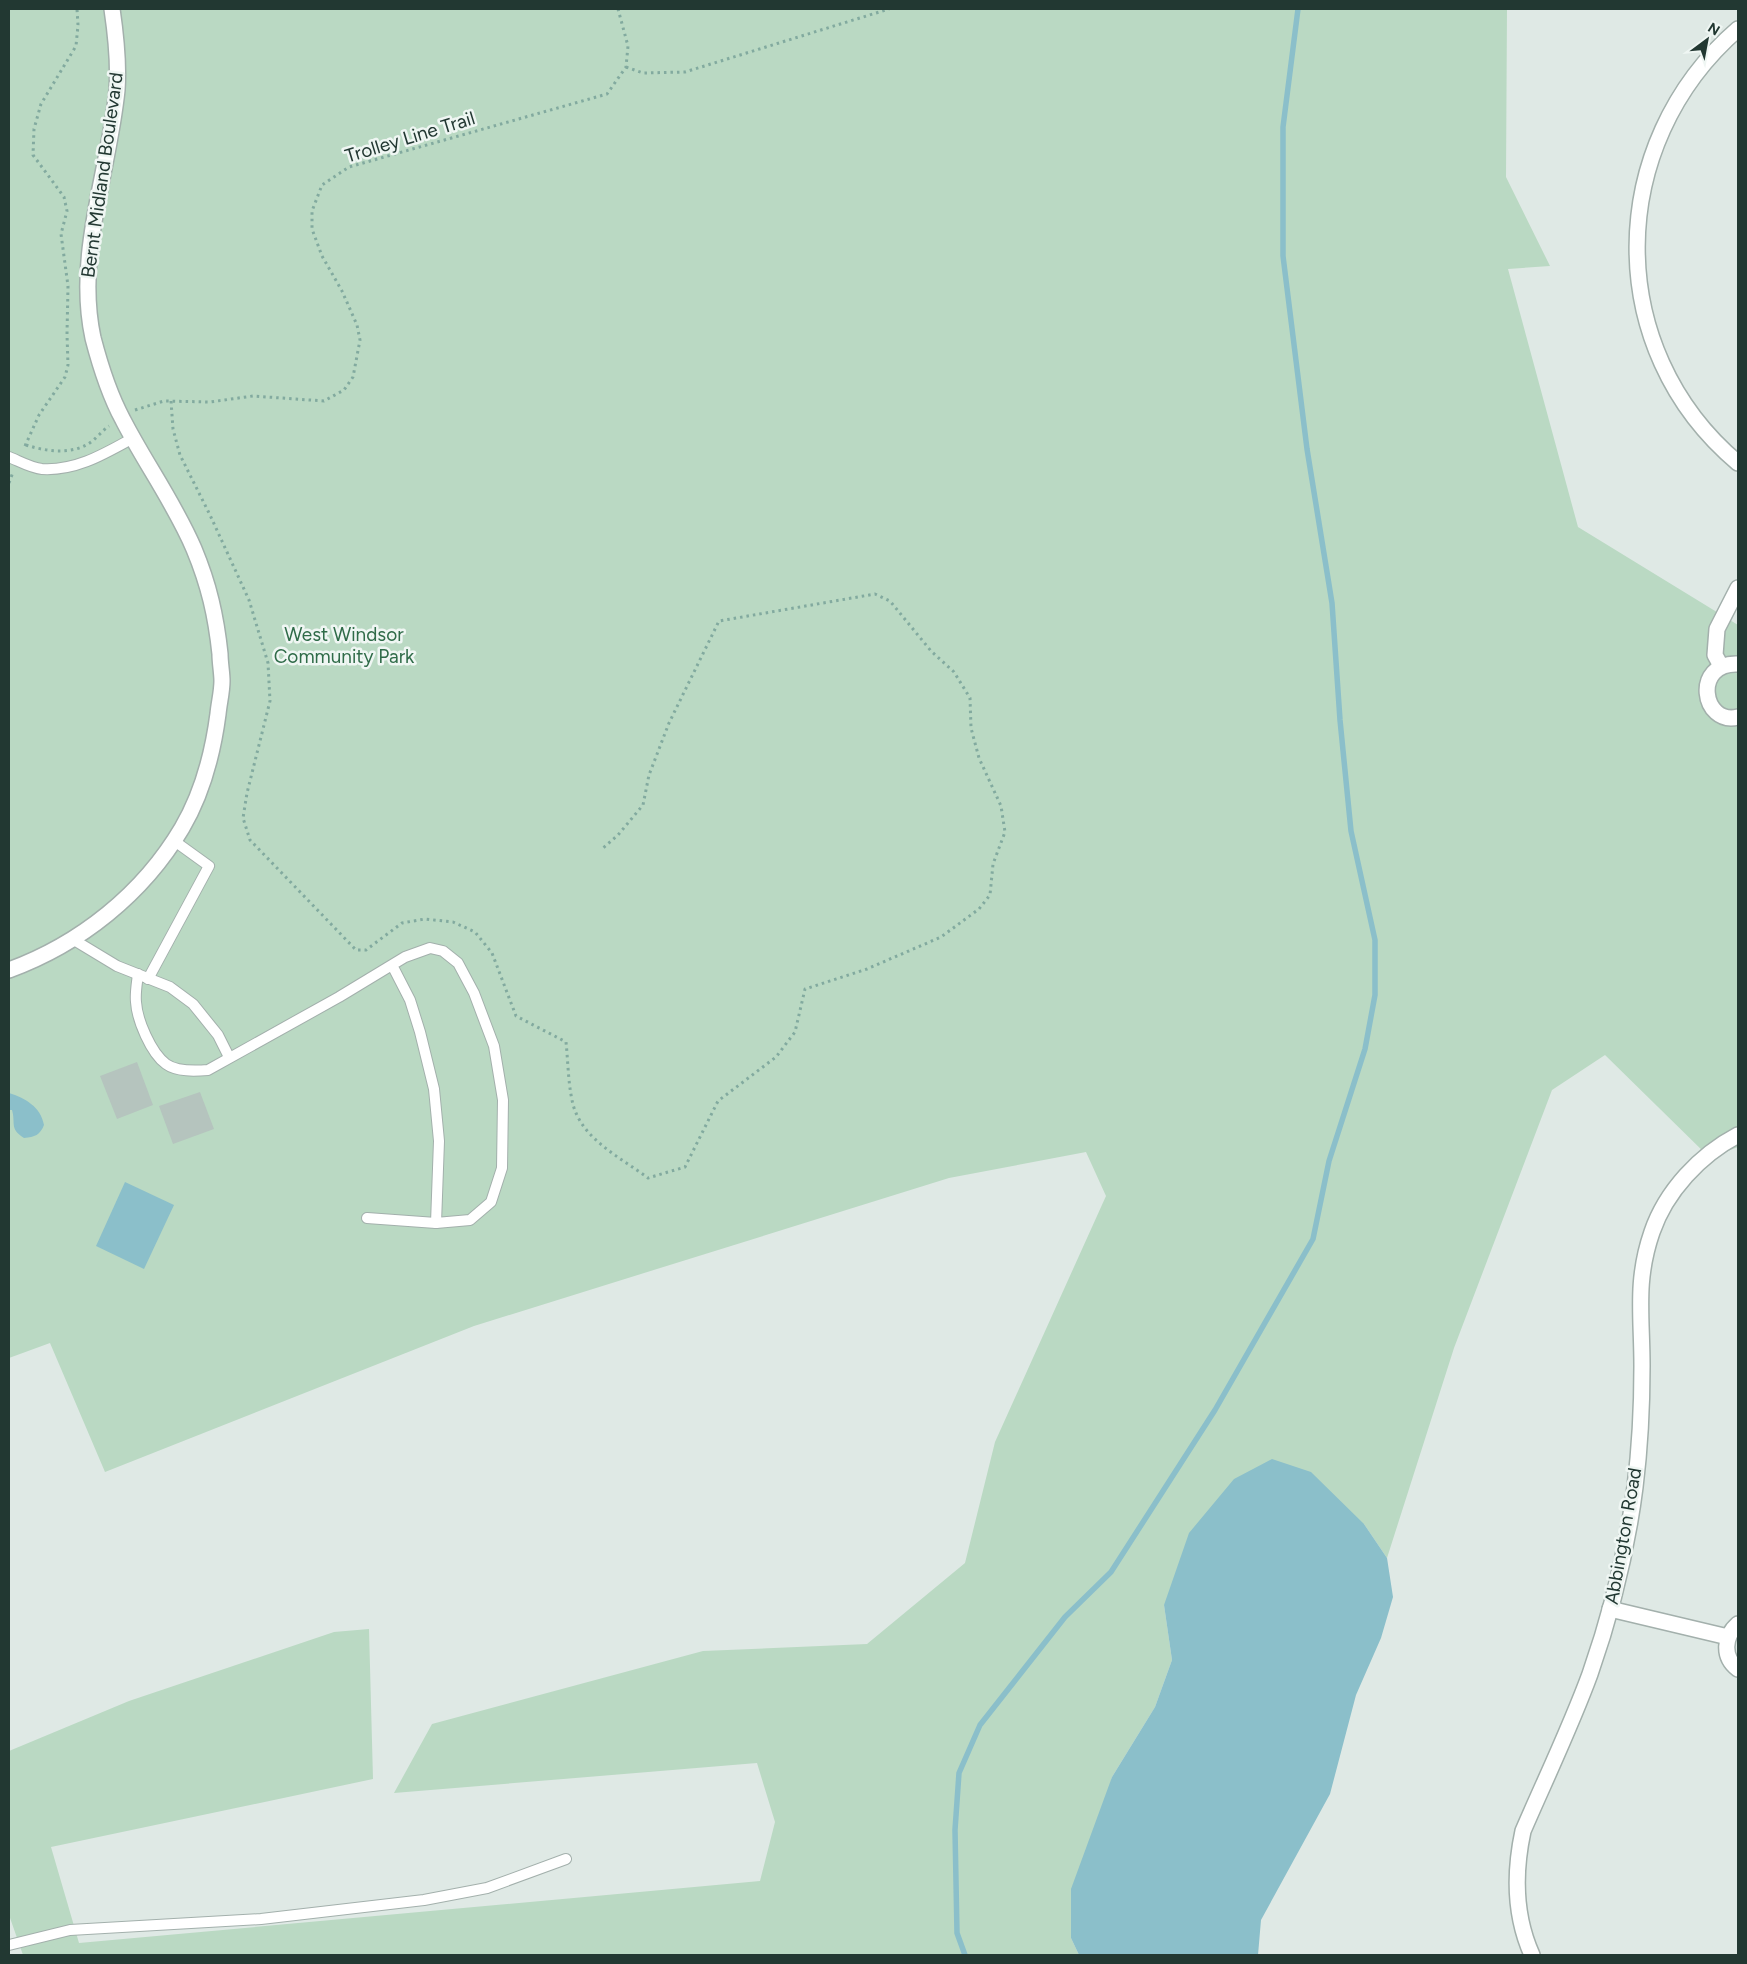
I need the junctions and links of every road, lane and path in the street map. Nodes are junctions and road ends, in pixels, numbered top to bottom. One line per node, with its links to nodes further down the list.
1 (77, 9): 8 (path, Trolley Line Trail)
2 (112, 9): 8 (street, Bernt Midland Boulevard)
3 (618, 9): 6 (path)
4 (889, 9): 6 (path)
5 (1738, 30): 11 (street)
6 (626, 67): 7 (path, Trolley Line Trail)
7 (171, 401): 8 (path, Trolley Line Trail); 17 (path)
8 (121, 418): 9 (street, Bernt Midland Boulevard)
9 (133, 438): 10 (lane); 16 (street, Bernt Midland Boulevard)
10 (9, 457)
11 (1738, 463)
12 (1738, 588): 14 (street)
13 (1738, 664): 14 (street)
14 (1721, 666): 15 (street)
15 (1738, 717)
16 (173, 840): 18 (street, Bernt Midland Boulevard); 22 (lane)
17 (602, 849)
18 (74, 940): 20 (street, Bernt Midland Boulevard); 21 (lane)
19 (392, 965): 23 (lane); 26 (lane); 26 (lane)
20 (9, 970)
21 (138, 974): 22 (lane); 23 (lane)
22 (148, 979): 23 (lane)
23 (228, 1057)
24 (1738, 1135): 27 (street, Abbington Road)
25 (367, 1218): 26 (lane)
26 (436, 1223)
27 (1610, 1609): 29 (street); 33 (street, Abbington Road)
28 (1738, 1624): 29 (street)
29 (1728, 1637): 30 (street)
30 (1738, 1669)
31 (566, 1859): 32 (lane)
32 (9, 1945)
33 (1532, 1955)

